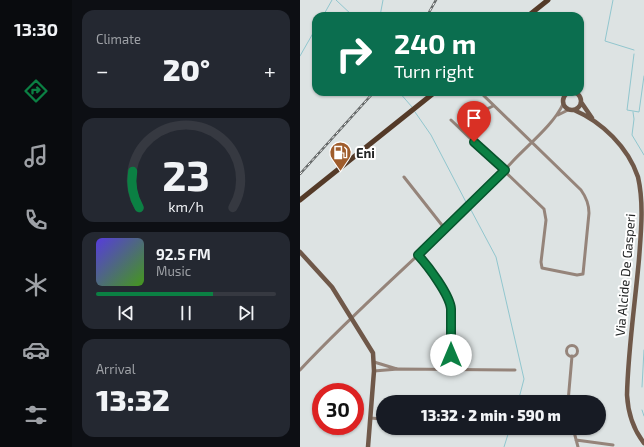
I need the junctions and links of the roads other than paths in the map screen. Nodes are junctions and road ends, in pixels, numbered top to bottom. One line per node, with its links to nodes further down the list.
1 (548, 0): 2 (main road)
2 (533, 12)
3 (430, 96): 19 (main road)
4 (484, 96): 9 (street)
5 (564, 96): 8 (street)
6 (579, 96): 7 (street)
7 (581, 102): 11 (street); 14 (street, Via Alcide De Gasperi)
8 (563, 104): 10 (street); 12 (street)
9 (494, 106): 15 (street); 16 (street)
10 (568, 110): 11 (street); 12 (street)
11 (574, 110): 14 (street, Via Alcide De Gasperi)
12 (556, 116): 16 (street)
13 (451, 120): 15 (street)
14 (594, 121): 36 (street, Via Alcide De Gasperi)
15 (464, 132): 17 (street)
16 (531, 142): 17 (street); 17 (street)
17 (505, 170): 20 (street)
18 (404, 177): 20 (street)
19 (300, 200)
20 (445, 229): 22 (street)
21 (300, 252): 23 (street)
22 (418, 255): 23 (street); 28 (street)
23 (351, 318): 25 (street); 26 (street)
24 (572, 356): 31 (street)
25 (374, 362): 27 (street); 30 (street)
26 (300, 370)
27 (398, 370): 28 (street); 30 (street)
28 (451, 370): 29 (street)
29 (515, 370)
30 (374, 371): 32 (street)
31 (569, 395)
32 (370, 418): 33 (street); 38 (street)
33 (376, 418)
34 (575, 435): 35 (street)
35 (576, 440): 37 (street); 39 (street)
36 (644, 442)
37 (613, 445)
38 (368, 447)
39 (578, 447)

